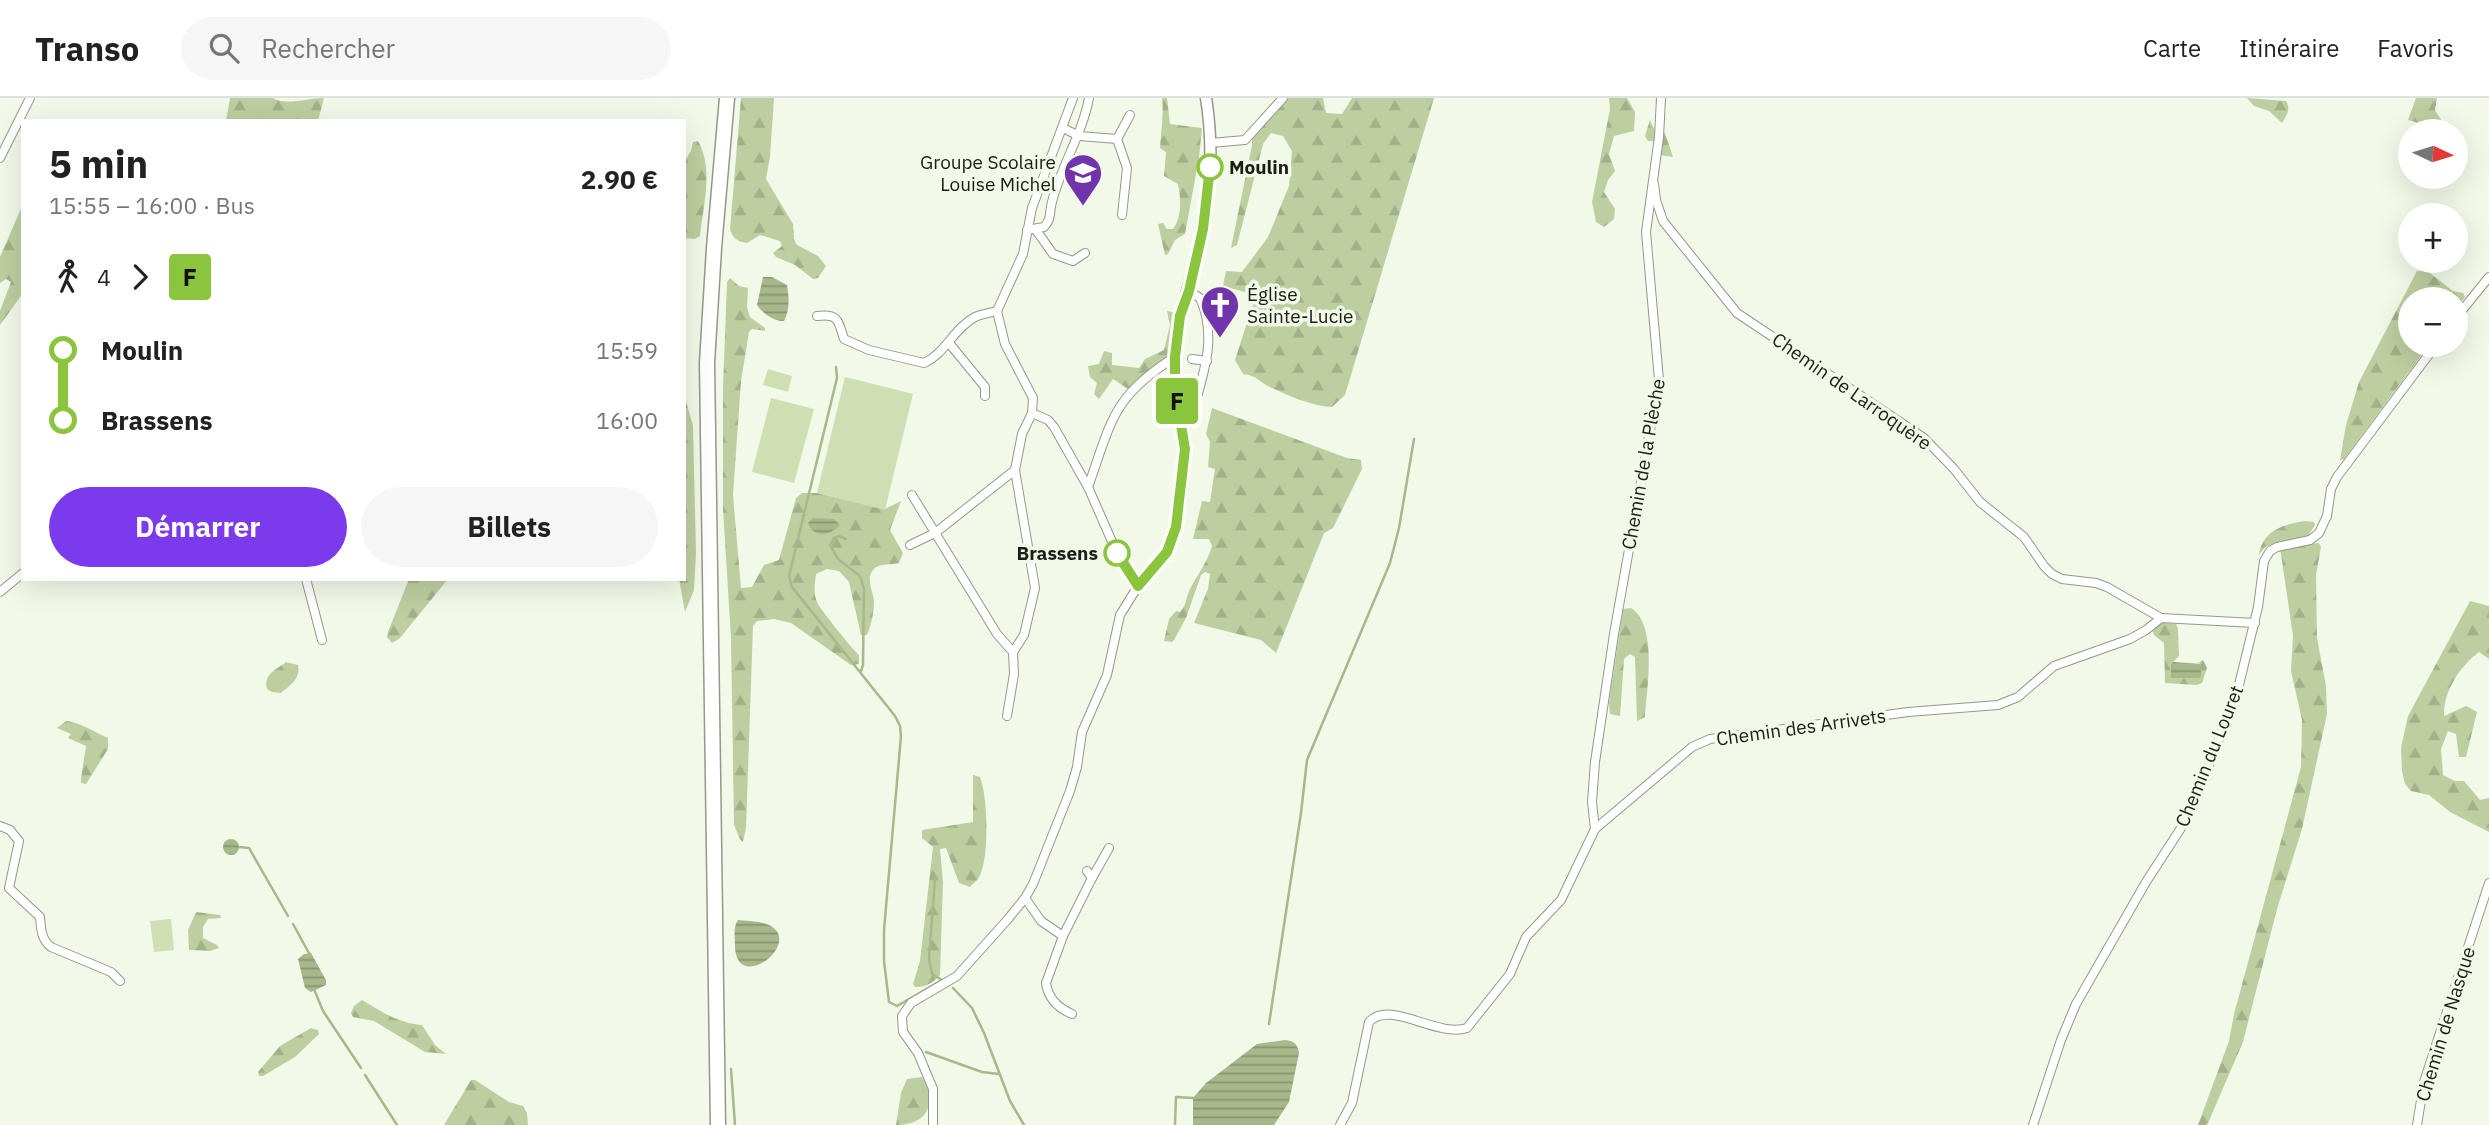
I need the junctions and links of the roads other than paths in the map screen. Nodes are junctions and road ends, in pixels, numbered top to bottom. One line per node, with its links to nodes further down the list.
1 (30, 98): 13 (street)
2 (727, 98): 53 (highway)
3 (1073, 98): 9 (street)
4 (1089, 98): 10 (street)
5 (1206, 98): 12 (street)
6 (1283, 98): 12 (street)
7 (1661, 98): 14 (street, Chemin de la Plèche)
8 (1130, 115): 11 (street)
9 (1063, 128): 10 (street); 16 (street)
10 (1079, 136): 11 (street); 16 (street)
11 (1117, 139): 15 (street)
12 (1210, 143): 19 (street)
13 (0, 158)
14 (1653, 171): 40 (street, Chemin de Larroquère); 46 (street, Chemin de la Plèche)
15 (1122, 215)
16 (1032, 230): 17 (street); 21 (street)
17 (1085, 253)
18 (2489, 276): 20 (street)
19 (1189, 291): 24 (street); 27 (street)
20 (2468, 303)
21 (997, 312): 23 (street); 29 (street)
22 (817, 316): 23 (street)
23 (949, 343): 28 (street)
24 (1175, 357): 30 (street); 32 (street)
25 (2427, 357): 41 (street, Chemin du Louret)
26 (1192, 359): 27 (street)
27 (1207, 360): 30 (street)
28 (985, 396)
29 (1032, 413): 31 (street); 32 (street)
30 (1181, 420): 38 (street)
31 (1015, 470): 34 (street); 43 (street)
32 (1088, 487): 38 (street)
33 (912, 495): 34 (street)
34 (935, 533): 35 (street); 43 (street)
35 (910, 545)
36 (21, 575): 39 (street)
37 (307, 581): 42 (street)
38 (1138, 586): 49 (street)
39 (0, 592)
40 (2161, 618): 41 (street); 46 (street, Chemin des Arrivets)
41 (2255, 622): 56 (street, Chemin du Louret)
42 (322, 640)
43 (1013, 652): 44 (street)
44 (1007, 716)
45 (0, 826): 51 (street)
46 (1595, 829): 55 (street, Chemin des Arrivets)
47 (1109, 848): 50 (street)
48 (2489, 883): 57 (street, Chemin de Nasque)
49 (1025, 898): 50 (street); 54 (street)
50 (1063, 936): 52 (street)
51 (120, 981)
52 (1072, 1014)
53 (718, 1125)
54 (933, 1125)
55 (1340, 1125)
56 (2033, 1125)
57 (2417, 1125)

